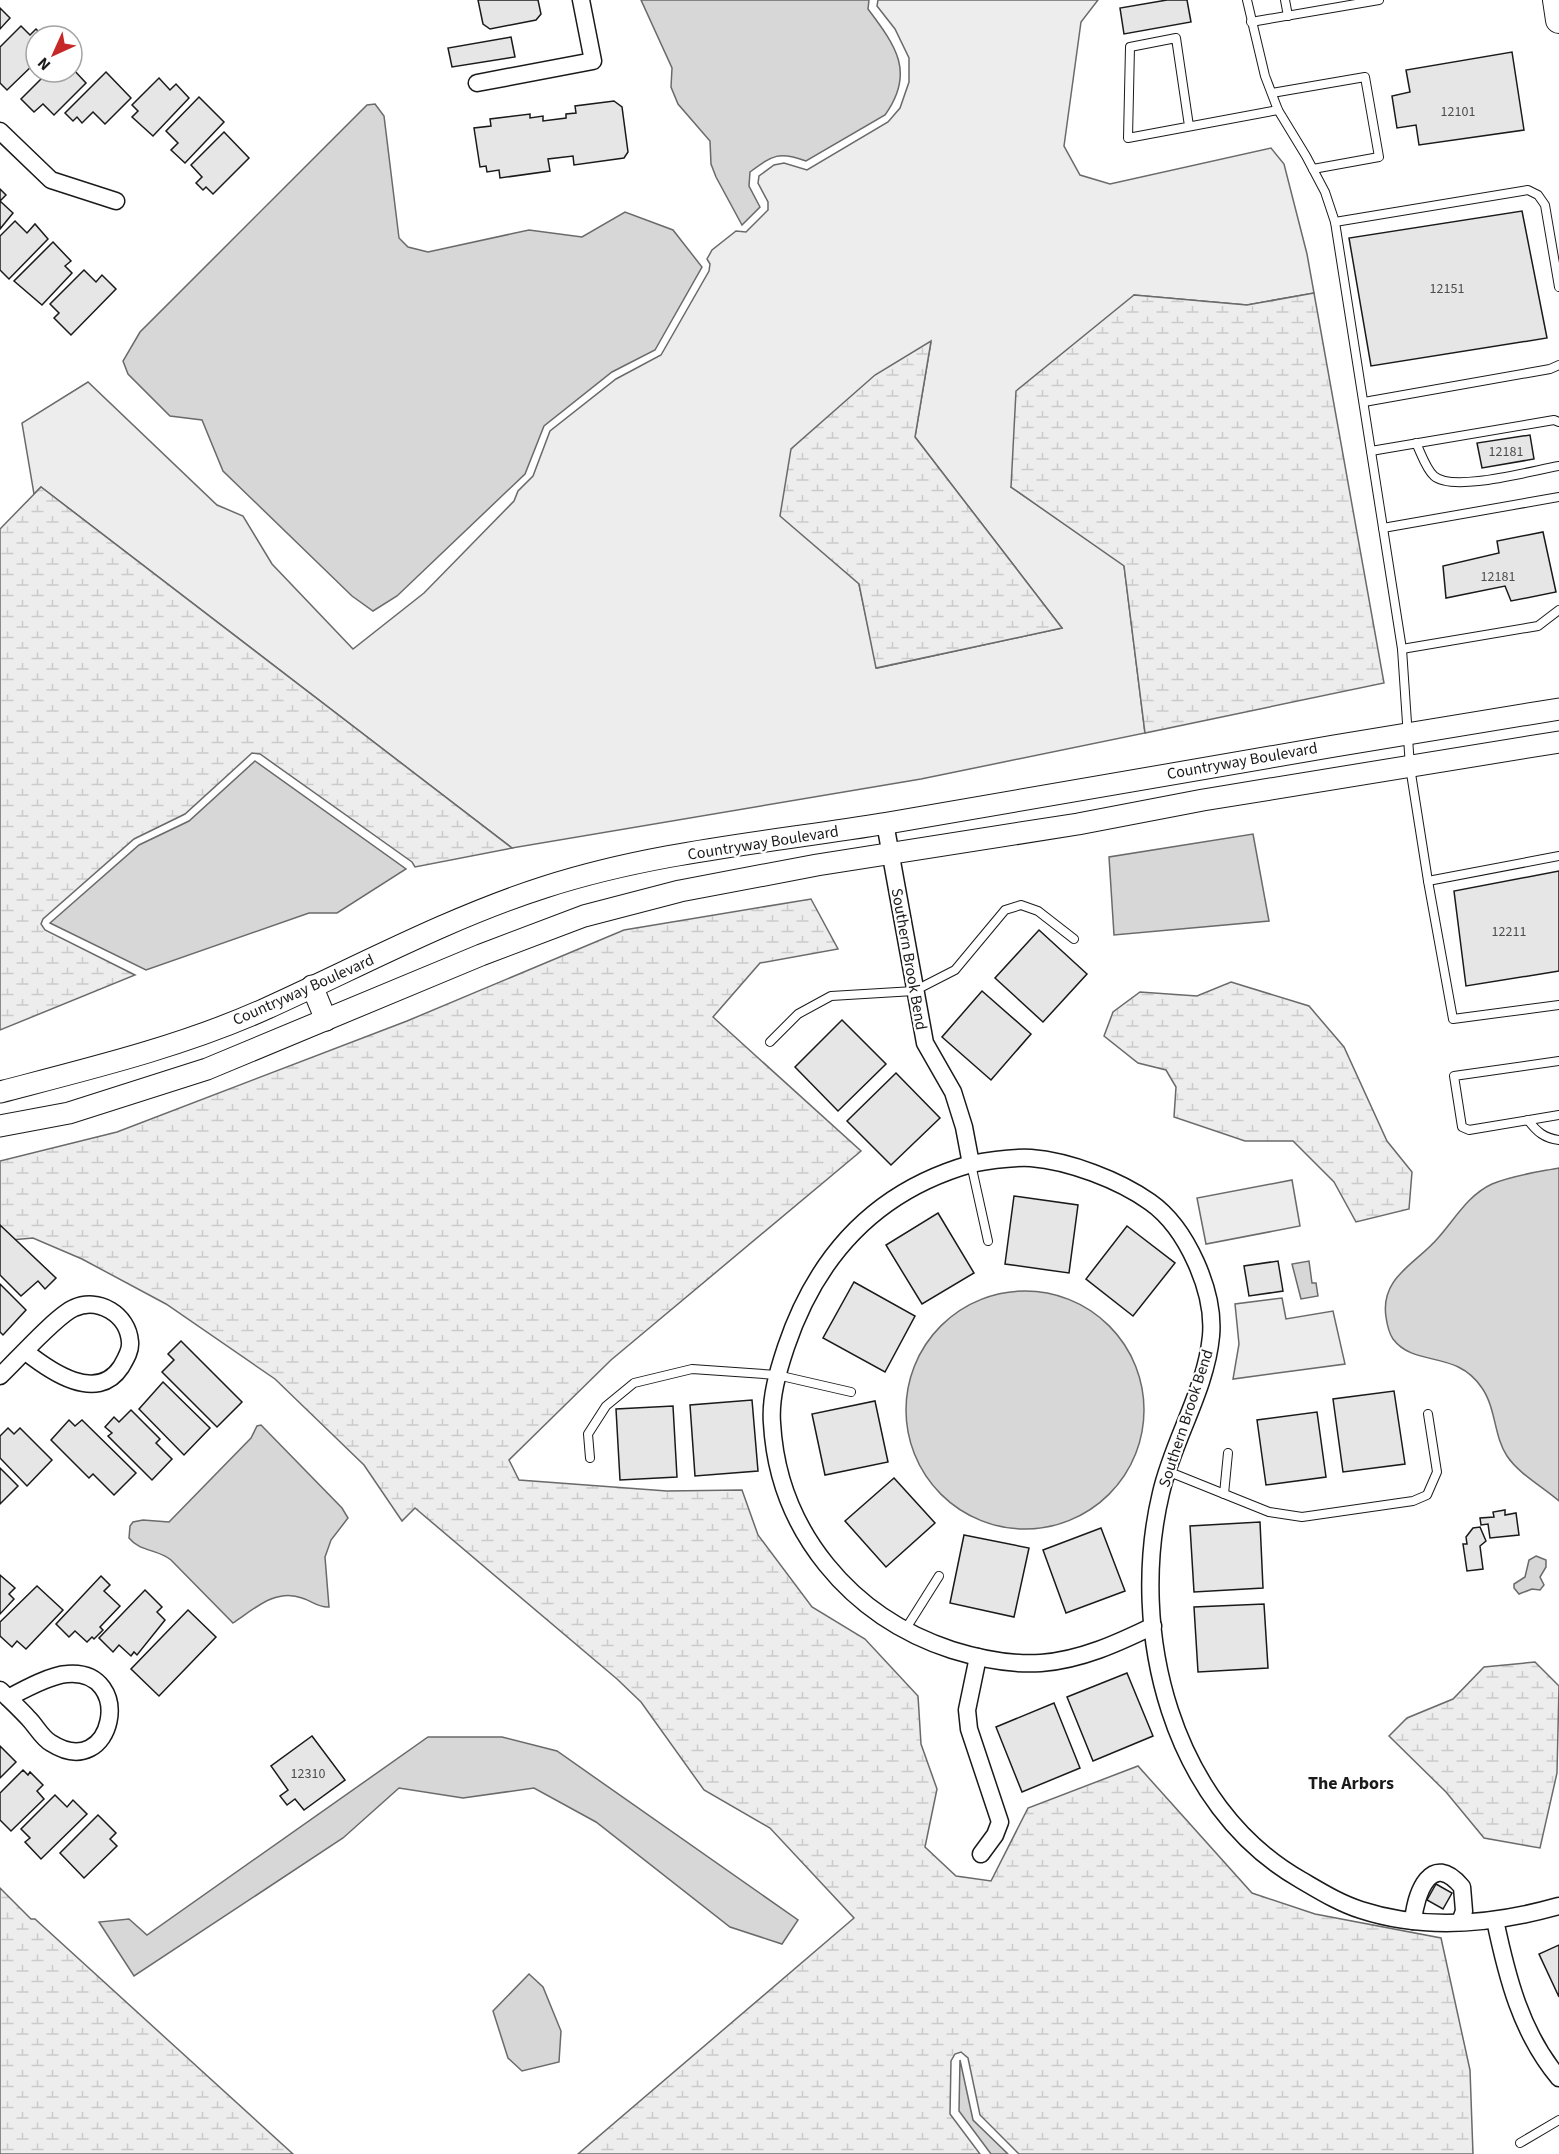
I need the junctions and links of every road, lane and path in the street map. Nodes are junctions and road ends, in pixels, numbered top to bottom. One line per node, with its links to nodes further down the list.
1 (581, 0): 10 (street)
2 (1247, 0): 9 (lane)
3 (1285, 0): 7 (lane)
4 (1379, 0): 6 (lane)
5 (1556, 0): 8 (main road)
6 (1335, 4): 7 (lane)
7 (1288, 16): 9 (lane)
8 (1559, 20)
9 (1251, 22): 11 (lane)
10 (477, 83)
11 (1272, 93): 12 (lane); 15 (lane)
12 (1278, 110): 13 (lane); 15 (lane)
13 (1189, 126): 13 (lane)
14 (0, 131): 16 (street)
15 (1313, 169): 17 (lane)
16 (116, 201)
17 (1335, 222): 18 (lane); 20 (lane)
18 (1559, 287)
19 (1559, 365): 20 (lane)
20 (1364, 402): 23 (lane)
21 (1559, 422): 22 (lane)
22 (1416, 443): 23 (lane); 24 (lane)
23 (1371, 451): 26 (lane)
24 (1559, 466)
25 (1559, 498): 26 (lane)
26 (1383, 528): 28 (lane)
27 (1559, 610): 28 (lane)
28 (1402, 649): 30 (lane)
29 (1559, 709): 30 (street, Countryway Boulevard)
30 (1407, 733): 32 (lane); 33 (street, Countryway Boulevard)
31 (1559, 742): 32 (street, Countryway Boulevard)
32 (1410, 767): 34 (street, Countryway Boulevard); 36 (lane)
33 (885, 823): 34 (street, Southern Brook Bend); 38 (street, Countryway Boulevard)
34 (891, 853): 39 (street, Southern Brook Bend); 41 (street, Countryway Boulevard)
35 (1559, 856): 36 (lane)
36 (1428, 881): 40 (lane)
37 (1074, 939): 39 (lane)
38 (312, 986): 41 (street); 44 (street, Countryway Boulevard)
39 (914, 991): 42 (lane); 49 (street, Southern Brook Bend)
40 (1559, 1005)
41 (326, 1020): 47 (street, Countryway Boulevard)
42 (770, 1042)
43 (1559, 1061): 46 (lane)
44 (0, 1092)
45 (1559, 1115): 46 (lane)
46 (1528, 1120): 48 (lane)
47 (0, 1126)
48 (1559, 1140)
49 (971, 1164): 50 (lane); 52 (street, Southern Brook Bend); 58 (street, Southern Brook Bend)
50 (988, 1241)
51 (26, 1352): 51 (street); 53 (street)
52 (777, 1375): 54 (lane); 57 (lane); 62 (street, Southern Brook Bend)
53 (0, 1376)
54 (851, 1392)
55 (1428, 1414): 59 (lane)
56 (1228, 1453): 59 (lane)
57 (590, 1458)
58 (1167, 1471): 59 (lane); 61 (street, Southern Brook Bend)
59 (1224, 1494)
60 (939, 1576): 62 (lane)
61 (1153, 1626): 63 (street, Southern Brook Bend); 68 (street, Southern Brook Bend)
62 (905, 1630): 63 (street, Southern Brook Bend)
63 (978, 1657): 65 (street)
64 (4, 1694): 64 (street)
65 (981, 1854)
66 (1559, 1906): 67 (street, Southern Brook Bend)
67 (1495, 1920): 69 (street, Southern Brook Bend); 70 (street)
68 (1413, 1921): 69 (street, Southern Brook Bend); 69 (street)
69 (1461, 1922)
70 (1559, 2078)
71 (1559, 2120): 72 (lane)
72 (1520, 2143)

